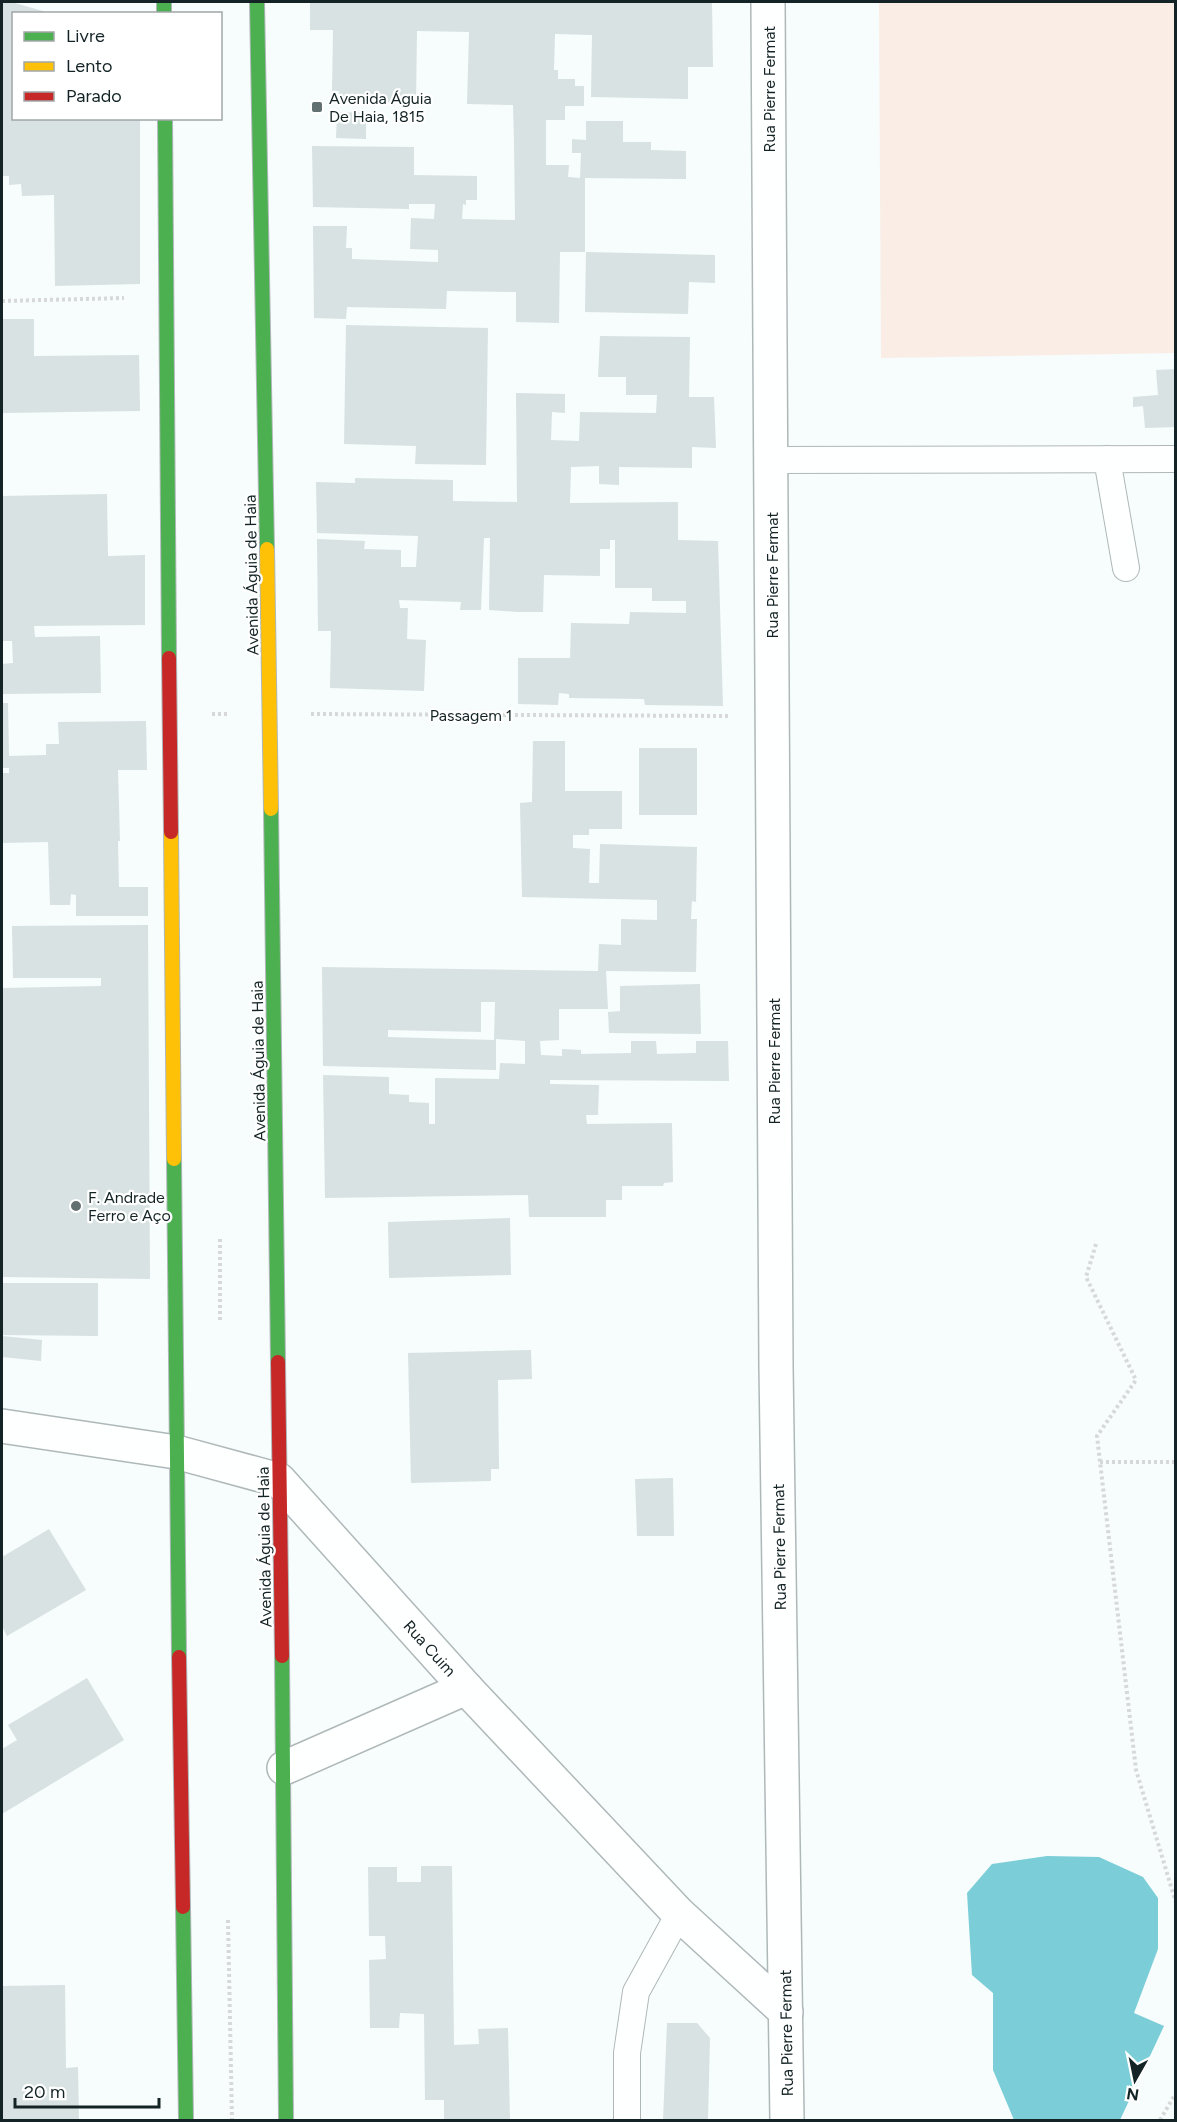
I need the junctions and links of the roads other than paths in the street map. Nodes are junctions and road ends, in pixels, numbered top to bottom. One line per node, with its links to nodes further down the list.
1 (257, 2): 10 (main road, Avenida Águia de Haia)
2 (768, 2): 6 (street, Rua Pierre Fermat)
3 (165, 120): 9 (main road)
4 (1107, 459): 5 (lane); 6 (lane); 7 (lane)
5 (1176, 459)
6 (771, 460): 14 (street, Rua Pierre Fermat)
7 (1126, 567)
8 (2, 1426): 9 (street)
9 (176, 1452): 10 (street); 15 (main road)
10 (279, 1480): 11 (street, Rua Cuim); 12 (main road, Avenida Águia de Haia)
11 (466, 1688): 12 (street); 13 (street, Rua Cuim)
12 (284, 1768): 16 (main road, Avenida Águia de Haia)
13 (679, 1914): 14 (street, Rua Cuim); 17 (lane)
14 (786, 2012): 18 (street, Rua Pierre Fermat)
15 (186, 2121)
16 (286, 2121)
17 (627, 2121)
18 (787, 2121)

